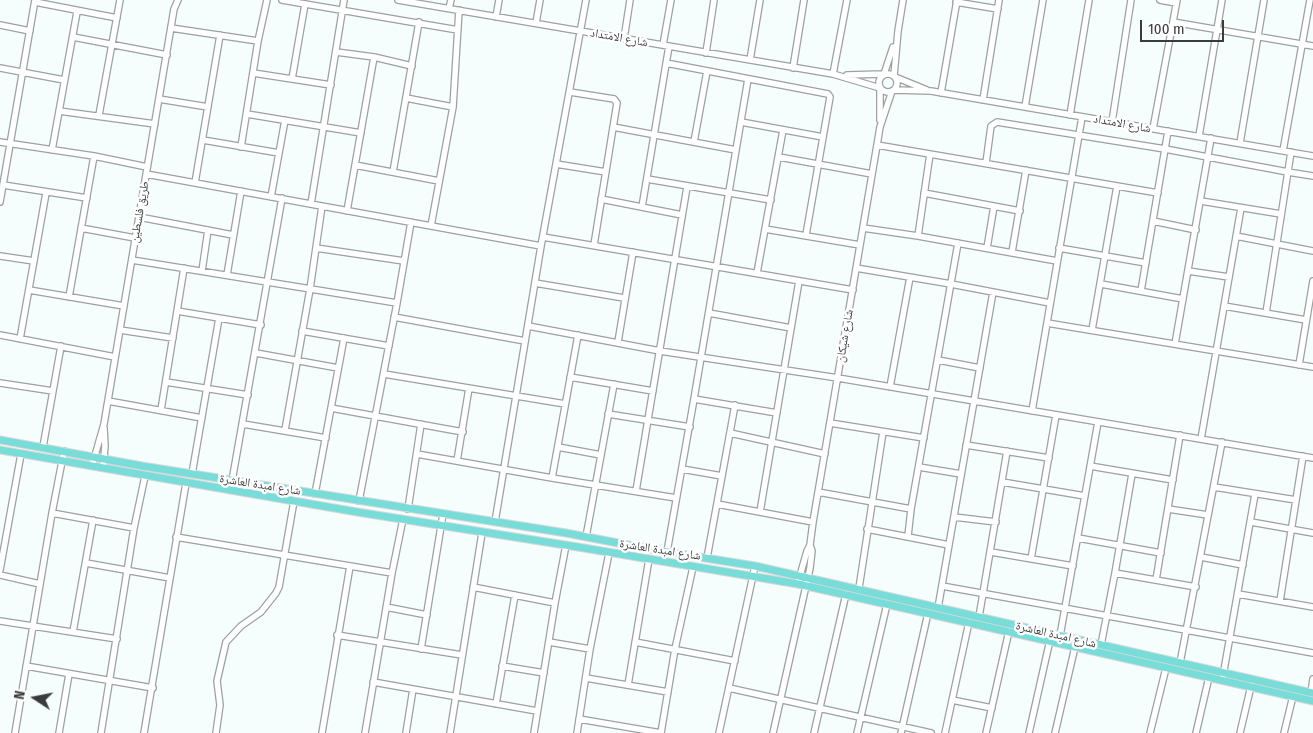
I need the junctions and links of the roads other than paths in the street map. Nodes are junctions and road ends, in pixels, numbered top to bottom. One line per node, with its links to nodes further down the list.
1 (120, 0): 37 (street)
2 (176, 0): 42 (street, طريق فلسطين)
3 (266, 0): 52 (street)
4 (282, 0): 30 (street)
5 (344, 0): 32 (street)
6 (398, 0): 27 (street, شارع الامتداد)
7 (451, 0): 31 (street)
8 (499, 0): 36 (street)
9 (540, 0): 40 (street)
10 (586, 0): 46 (street)
11 (630, 0): 51 (street)
12 (671, 0): 55 (street)
13 (714, 0): 58 (street)
14 (760, 0): 61 (street)
15 (804, 0): 65 (street)
16 (847, 0): 69 (street)
17 (903, 0): 47 (street)
18 (1000, 0): 33 (street)
19 (1043, 0): 87 (street)
20 (1088, 0): 91 (street)
21 (1131, 0): 95 (street)
22 (1160, 0): 29 (street)
23 (1222, 0): 44 (street)
24 (1264, 0): 49 (street)
25 (1310, 0): 54 (street)
26 (35, 1): 35 (street); 45 (street)
27 (405, 1): 31 (street, شارع الامتداد)
28 (956, 1): 33 (street); 81 (street)
29 (1176, 1): 39 (street)
30 (305, 4): 32 (street); 74 (street)
31 (449, 8): 34 (street, شارع الامتداد)
32 (343, 9): 38 (street); 57 (street)
33 (998, 9): 84 (street)
34 (459, 10): 36 (street, شارع الامتداد); 43 (street)
35 (77, 12): 37 (street); 50 (street)
36 (496, 17): 40 (street, شارع الامتداد)
37 (117, 18): 53 (street)
38 (418, 22): 43 (street); 63 (street)
39 (1173, 22): 44 (street); 100 (street)
40 (536, 23): 46 (street, شارع الامتداد)
41 (0, 25): 45 (street)
42 (171, 28): 48 (street); 59 (street, طريق فلسطين)
43 (458, 30): 86 (street)
44 (1217, 30): 49 (street); 106 (street)
45 (30, 31): 67 (street)
46 (581, 31): 51 (street, شارع الامتداد); 79 (street)
47 (898, 31): 70 (street); 72 (street)
48 (220, 35): 52 (street); 85 (street)
49 (1257, 36): 54 (street); 112 (street)
50 (73, 37): 53 (street); 75 (street)
51 (624, 38): 55 (street, شارع الامتداد)
52 (258, 41): 68 (street)
53 (112, 44): 59 (street); 90 (street)
54 (1302, 44): 56 (street); 119 (street)
55 (666, 45): 58 (street, شارع الامتداد); 62 (street)
56 (1313, 46)
57 (336, 52): 60 (street); 76 (street)
58 (706, 53): 61 (street, شارع الامتداد)
59 (167, 55): 83 (street, طريق فلسطين)
60 (374, 57): 63 (street); 103 (street)
61 (750, 60): 65 (street, شارع الامتداد)
62 (666, 63): 66 (street); 104 (street)
63 (412, 66): 82 (street)
64 (0, 68): 67 (street)
65 (793, 68): 69 (street, شارع الامتداد)
66 (707, 71): 73 (street); 111 (street)
67 (23, 72): 75 (street); 113 (street)
68 (253, 73): 74 (street); 89 (street)
69 (833, 74): 71 (street, شارع الامتداد)
70 (884, 74): 71 (street, شارع الامتداد); 72 (street); 77 (street)
71 (840, 76): 77 (street, شارع الامتداد)
72 (895, 77): 78 (street); 80 (street, شارع الامتداد)
73 (748, 78): 94 (street); 107 (street)
74 (292, 79): 76 (street)
75 (64, 80): 88 (street)
76 (331, 85): 97 (street)
77 (880, 88): 78 (street); 98 (street, شارع شيكان)
78 (893, 90): 80 (street, شارع الامتداد); 98 (street, شارع شيكان)
79 (570, 92): 99 (street); 128 (street)
80 (931, 92): 81 (street, شارع الامتداد)
81 (942, 93): 84 (street, شارع الامتداد)
82 (406, 98): 86 (street); 133 (street)
83 (159, 99): 85 (street); 96 (street, طريق فلسطين)
84 (984, 100): 87 (street, شارع الامتداد)
85 (208, 107): 109 (street)
86 (453, 107): 141 (street)
87 (1025, 107): 91 (street, شارع الامتداد)
88 (59, 111): 90 (street); 117 (street)
89 (247, 114): 93 (street); 115 (street)
90 (99, 115): 96 (street)
91 (1070, 115): 92 (street, شارع الامتداد)
92 (1082, 117): 95 (street, شارع الامتداد); 105 (street)
93 (285, 120): 97 (street); 121 (street)
94 (741, 122): 101 (street); 118 (street)
95 (1112, 122): 100 (street, شارع الامتداد)
96 (155, 124): 131 (street, طريق فلسطين)
97 (324, 127): 103 (street); 158 (street)
98 (880, 127): 114 (street, شارع شيكان)
99 (613, 128): 104 (street); 134 (street)
100 (1153, 129): 102 (street, شارع الامتداد)
101 (783, 130): 107 (street); 125 (street)
102 (1168, 131): 106 (street, شارع الامتداد); 116 (street)
103 (360, 133): 130 (street)
104 (654, 135): 111 (street); 140 (street)
105 (1079, 135): 116 (street); 127 (street); 139 (street)
106 (1199, 136): 108 (street, شارع الامتداد)
107 (823, 138): 129 (street)
108 (1211, 138): 112 (street, شارع الامتداد); 126 (street)
109 (203, 140): 115 (street); 142 (street)
110 (0, 142): 113 (street)
111 (694, 142): 118 (street)
112 (1240, 143): 119 (street, شارع الامتداد)
113 (10, 144): 117 (street); 143 (street)
114 (878, 145): 122 (street); 137 (street, شارع شيكان)
115 (241, 147): 121 (street)
116 (1166, 149): 126 (street); 150 (street)
117 (52, 150): 123 (street)
118 (736, 150): 148 (street)
119 (1283, 151): 120 (street, شارع الامتداد)
120 (1291, 152): 124 (street, شارع الامتداد); 135 (street)
121 (279, 153): 151 (street)
122 (930, 154): 127 (street); 149 (street)
123 (94, 156): 131 (street); 152 (street)
124 (1313, 156)
125 (779, 157): 129 (street); 155 (street)
126 (1208, 157): 135 (street); 156 (street)
127 (986, 163): 132 (street)
128 (556, 164): 134 (street); 180 (street)
129 (818, 164): 137 (street); 177 (street)
130 (355, 165): 133 (street); 163 (street)
131 (148, 166): 136 (street, طريق فلسطين)
132 (1026, 170): 139 (street); 164 (street)
133 (393, 172): 141 (street)
134 (606, 172): 154 (street)
135 (1288, 172): 138 (street); 165 (street)
136 (146, 174): 142 (street); 167 (street, طريق فلسطين)
137 (872, 174): 173 (street, شارع شيكان)
138 (1313, 176)
139 (1071, 178): 145 (street); 189 (street)
140 (647, 179): 144 (street); 161 (street)
141 (439, 181): 170 (street)
142 (195, 183): 146 (street)
143 (3, 185): 147 (street); 157 (street)
144 (687, 186): 148 (street); 166 (street)
145 (1117, 186): 150 (street); 194 (street)
146 (241, 191): 151 (street); 176 (street)
147 (46, 193): 152 (street); 197 (street)
148 (729, 193): 155 (street); 201 (street)
149 (924, 193): 160 (street); 178 (street)
150 (1158, 193): 168 (street)
151 (271, 197): 153 (street)
152 (86, 198): 171 (street)
153 (282, 198): 158 (street); 212 (street)
154 (601, 199): 161 (street); 185 (street)
155 (771, 200): 172 (street)
156 (1201, 201): 162 (street); 175 (street)
157 (0, 202)
158 (311, 204): 159 (street)
159 (322, 206): 163 (street); 187 (street)
160 (994, 206): 164 (street); 188 (street)
161 (642, 207): 166 (street)
162 (1241, 208): 165 (street); 179 (street)
163 (347, 210): 169 (street)
164 (1020, 211): 192 (street)
165 (1281, 214): 184 (street)
166 (682, 215): 195 (street)
167 (139, 217): 174 (street); 181 (street, طريق فلسطين)
168 (1153, 221): 175 (street); 200 (street)
169 (411, 222): 170 (street); 199 (street)
170 (431, 226): 186 (street)
171 (81, 228): 181 (street); 222 (street)
172 (765, 228): 177 (street); 206 (street)
173 (863, 228): 178 (street); 182 (street, شارع شيكان)
174 (208, 230): 176 (street); 204 (street)
175 (1196, 230): 205 (street)
176 (233, 235): 207 (street)
177 (806, 235): 182 (street)
178 (918, 236): 183 (street)
179 (1236, 236): 184 (street); 209 (street)
180 (543, 237): 185 (street); 186 (street)
181 (135, 238): 196 (street, طريق فلسطين)
182 (860, 244): 203 (street, شارع شيكان)
183 (958, 244): 188 (street); 214 (street)
184 (1277, 244): 190 (street); 231 (street)
185 (594, 245): 191 (street)
186 (541, 246): 213 (street)
187 (316, 248): 199 (street); 216 (street)
188 (987, 248): 192 (street)
189 (1059, 248): 194 (street); 198 (street)
190 (1313, 251)
191 (633, 252): 195 (street); 223 (street)
192 (1012, 252): 198 (street)
193 (0, 256): 197 (street)
194 (1106, 256): 200 (street); 215 (street)
195 (675, 259): 201 (street); 252 (street)
196 (132, 260): 202 (street); 227 (street, طريق فلسطين)
197 (34, 261): 217 (street)
198 (1057, 261): 226 (street)
199 (404, 262): 225 (street)
200 (1146, 263): 219 (street)
201 (716, 266): 206 (street); 230 (street)
202 (184, 268): 204 (street); 229 (street)
203 (856, 268): 208 (street); 218 (street, شارع شيكان)
204 (202, 271): 207 (street)
205 (1188, 271): 209 (street); 224 (street)
206 (757, 273): 211 (street)
207 (227, 275): 212 (street)
208 (910, 277): 214 (street); 270 (street)
209 (1229, 277): 228 (street)
210 (1313, 280): 220 (street)
211 (799, 281): 218 (street); 238 (street)
212 (268, 282): 216 (street); 236 (street)
213 (535, 283): 223 (street); 237 (street)
214 (951, 284): 221 (street); 258 (street)
215 (1100, 284): 219 (street); 240 (street)
216 (310, 289): 225 (street); 241 (street)
217 (29, 290): 222 (street); 244 (street)
218 (853, 290): 266 (street, شارع شيكان)
219 (1141, 291): 224 (street)
220 (1312, 291): 234 (street)
221 (993, 292): 226 (street); 262 (street)
222 (69, 297): 227 (street)
223 (624, 298): 248 (street)
224 (1184, 299): 249 (street)
225 (397, 303): 232 (street)
226 (1050, 303): 235 (street)
227 (124, 306): 239 (street, طريق فلسطين)
228 (1224, 306): 231 (street); 253 (street)
229 (177, 311): 233 (street); 245 (street)
230 (709, 313): 238 (street); 256 (street)
231 (1266, 313): 234 (street)
232 (394, 317): 247 (street); 251 (street)
233 (219, 318): 236 (street); 271 (street)
234 (1306, 320): 259 (street)
235 (1047, 323): 240 (street); 285 (street)
236 (261, 325): 254 (street)
237 (528, 326): 243 (street); 247 (street)
238 (791, 328): 263 (street)
239 (120, 330): 245 (street); 255 (street, طريق فلسطين)
240 (1092, 330): 249 (street)
241 (302, 331): 246 (street); 257 (street)
242 (0, 335): 244 (street)
243 (578, 335): 248 (street); 265 (street)
244 (20, 338): 250 (street)
245 (173, 338): 267 (street)
246 (344, 338): 251 (street); 261 (street)
247 (525, 341): 277 (street)
248 (618, 342): 252 (street)
249 (1176, 344): 253 (street)
250 (60, 346): 255 (street); 274 (street)
251 (389, 346): 264 (street)
252 (660, 351): 256 (street); 273 (street)
253 (1216, 351): 259 (street); 305 (street)
254 (256, 353): 257 (street); 275 (street)
255 (115, 357): 279 (street, طريق فلسطين)
256 (701, 357): 263 (street); 278 (street)
257 (297, 360): 261 (street); 298 (street)
258 (938, 360): 262 (street); 276 (street)
259 (1299, 365): 260 (street)
260 (1313, 367)
261 (338, 368): 283 (street)
262 (980, 368): 280 (street)
263 (784, 370): 266 (street); 286 (street)
264 (384, 374): 272 (street); 289 (street)
265 (570, 378): 269 (street); 281 (street)
266 (838, 378): 270 (street); 293 (street, شارع شيكان)
267 (166, 382): 271 (street); 284 (street)
268 (0, 383): 274 (street)
269 (614, 384): 273 (street); 287 (street)
270 (890, 387): 276 (street)
271 (207, 388): 275 (street); 290 (street)
272 (469, 388): 277 (street); 299 (street)
273 (653, 391): 291 (street)
274 (53, 392): 310 (street)
275 (248, 394): 295 (street)
276 (932, 394): 280 (street); 304 (street)
277 (516, 396): 281 (street); 331 (street)
278 (694, 399): 282 (street); 297 (street)
279 (108, 401): 284 (street); 294 (street, طريق فلسطين)
280 (974, 401): 285 (street); 309 (street)
281 (565, 404): 311 (street)
282 (735, 405): 286 (street); 301 (street)
283 (331, 408): 289 (street); 303 (street)
284 (161, 410): 290 (street)
285 (1032, 410): 288 (street)
286 (777, 413): 307 (street)
287 (608, 414): 291 (street); 318 (street)
288 (1056, 415): 292 (street); 321 (street)
289 (375, 416): 296 (street); 353 (street)
290 (202, 418): 332 (street)
291 (649, 420): 297 (street); 345 (street)
292 (1098, 422): 302 (street); 327 (street)
293 (830, 423): 300 (street); 317 (street, شارع شيكان)
294 (104, 424): 320 (street, طريق فلسطين); 323 (street, طريق فلسطين)
295 (243, 424): 298 (street); 339 (street)
296 (421, 424): 299 (street); 316 (street)
297 (690, 427): 330 (street)
298 (285, 430): 303 (street)
299 (463, 432): 325 (street)
300 (883, 432): 304 (street); 354 (street)
301 (730, 433): 307 (street); 336 (street)
302 (1180, 435): 305 (street); 338 (street)
303 (326, 438): 347 (street)
304 (924, 438): 328 (street)
305 (1201, 439): 308 (street)
306 (0, 440): 310 (main road, شارع امبدة العاشرة)
307 (772, 442): 317 (street); 359 (street)
308 (1222, 442): 319 (street); 343 (street)
309 (966, 445): 314 (street); 333 (street)
310 (43, 447): 313 (main road, شارع امبدة العاشرة)
311 (558, 447): 318 (street); 337 (street)
312 (0, 450): 315 (main road, شارع امبدة العاشرة)
313 (64, 451): 320 (main road, شارع امبدة العاشرة); 324 (street)
314 (1007, 451): 321 (street); 340 (street)
315 (21, 454): 324 (main road, شارع امبدة العاشرة); 401 (street)
316 (417, 454): 325 (street); 356 (street)
317 (825, 454): 346 (street, شارع شيكان)
318 (601, 455): 342 (street)
319 (1303, 456): 322 (street); 351 (street)
320 (94, 457): 323 (main road, شارع امبدة العاشرة); 326 (street, طريق فلسطين)
321 (1049, 458): 344 (street)
322 (1313, 458)
323 (104, 459): 329 (street, طريق فلسطين); 332 (main road, شارع امبدة العاشرة)
324 (62, 461): 326 (main road, شارع امبدة العاشرة); 360 (street)
325 (458, 461): 331 (street)
326 (92, 466): 329 (main road, شارع امبدة العاشرة)
327 (1090, 466): 334 (street); 349 (street)
328 (918, 467): 333 (street); 357 (street)
329 (102, 468): 335 (main road, شارع امبدة العاشرة)
330 (682, 469): 336 (street); 350 (street)
331 (504, 470): 337 (street); 366 (street)
332 (192, 474): 339 (main road, شارع امبدة العاشرة)
333 (961, 474): 363 (street)
334 (1132, 474): 338 (street); 384 (street)
335 (145, 476): 341 (main road, شارع امبدة العاشرة); 371 (street)
336 (722, 476): 355 (street)
337 (552, 478): 342 (street)
338 (1173, 480): 358 (street)
339 (232, 481): 347 (main road, شارع امبدة العاشرة)
340 (1002, 482): 344 (street); 368 (street)
341 (186, 483): 352 (main road, شارع امبدة العاشرة); 376 (street)
342 (595, 485): 345 (street); 378 (street)
343 (1214, 487): 348 (street); 362 (street)
344 (1043, 489): 349 (street); 394 (street)
345 (636, 491): 350 (street)
346 (818, 492): 354 (street); 367 (street, شارع شيكان)
347 (315, 494): 353 (main road, شارع امبدة العاشرة)
348 (1255, 494): 351 (street); 369 (street)
349 (1085, 496): 379 (street)
350 (676, 498): 387 (street)
351 (1296, 500): 373 (street)
352 (294, 501): 364 (main road, شارع امبدة العاشرة); 390 (street)
353 (359, 501): 356 (main road, شارع امبدة العاشرة)
354 (872, 502): 357 (street); 372 (street)
355 (717, 504): 359 (street); 392 (street)
356 (408, 509): 361 (main road, شارع امبدة العاشرة)
357 (911, 509): 377 (street)
358 (1168, 509): 362 (street); 389 (street)
359 (760, 512): 367 (street)
360 (52, 513): 365 (street); 411 (street)
361 (443, 514): 366 (main road, شارع امبدة العاشرة); 370 (street)
362 (1208, 515): 391 (street)
363 (954, 516): 368 (street); 383 (street)
364 (403, 519): 370 (main road, شارع امبدة العاشرة); 403 (street)
365 (93, 520): 371 (street); 395 (street)
366 (495, 522): 378 (main road, شارع امبدة العاشرة)
367 (813, 522): 382 (street, شارع شيكان)
368 (996, 522): 388 (street)
369 (1251, 522): 373 (street); 396 (street)
370 (441, 526): 374 (main road, شارع امبدة العاشرة); 430 (street)
371 (134, 528): 402 (street)
372 (867, 529): 377 (street); 417 (street)
373 (1292, 530): 375 (street); 422 (street)
374 (482, 533): 381 (main road, شارع امبدة العاشرة); 416 (street)
375 (1313, 534)
376 (176, 536): 390 (street); 409 (street)
377 (908, 536): 383 (street)
378 (586, 537): 380 (main road, شارع امبدة العاشرة)
379 (1078, 538): 384 (street); 399 (street)
380 (598, 540): 385 (main road); 387 (main road, شارع امبدة العاشرة)
381 (566, 545): 385 (main road, شارع امبدة العاشرة); 423 (street)
382 (810, 545): 406 (street, شارع شيكان); 408 (street, شارع شيكان)
383 (950, 545): 414 (street)
384 (1120, 546): 389 (street); 404 (street)
385 (596, 550): 386 (main road, شارع امبدة العاشرة)
386 (609, 552): 393 (main road, شارع امبدة العاشرة); 450 (street)
387 (667, 552): 392 (main road, شارع امبدة العاشرة)
388 (990, 552): 394 (street); 418 (street)
389 (1161, 553): 410 (street)
390 (284, 555): 397 (street); 492 (street)
391 (1201, 557): 396 (street); 415 (street)
392 (707, 558): 398 (main road, شارع امبدة العاشرة)
393 (649, 559): 400 (main road, شارع امبدة العاشرة); 445 (street)
394 (1031, 559): 399 (street)
395 (86, 563): 402 (street); 438 (street)
396 (1244, 565): 420 (street)
397 (350, 566): 403 (street); 439 (street)
398 (756, 566): 406 (main road, شارع امبدة العاشرة); 407 (street)
399 (1073, 566): 428 (street)
400 (692, 567): 407 (main road, شارع امبدة العاشرة); 451 (street)
401 (0, 570)
402 (127, 570): 409 (street); 442 (street)
403 (392, 573): 425 (street)
404 (1115, 573): 410 (street); 431 (street)
405 (0, 575): 411 (street)
406 (800, 576): 408 (main road, شارع امبدة العاشرة); 412 (street, شارع شيكان)
407 (754, 577): 412 (main road, شارع امبدة العاشرة); 455 (street)
408 (808, 577): 413 (street, شارع شيكان); 417 (main road, شارع امبدة العاشرة)
409 (170, 578): 470 (street)
410 (1156, 580): 415 (street)
411 (40, 584): 435 (street)
412 (798, 584): 413 (main road, شارع امبدة العاشرة)
413 (807, 586): 419 (main road, شارع امبدة العاشرة); 477 (street, شارع شيكان)
414 (942, 586): 418 (street); 427 (street)
415 (1196, 587): 436 (street)
416 (473, 588): 421 (street); 453 (street)
417 (859, 588): 427 (main road, شارع امبدة العاشرة)
418 (984, 593): 428 (street); 432 (street)
419 (846, 594): 424 (main road, شارع امبدة العاشرة); 481 (street)
420 (1238, 594): 422 (street); 441 (street)
421 (515, 596): 423 (street); 458 (street)
422 (1280, 601): 426 (street)
423 (555, 603): 444 (street)
424 (886, 604): 429 (main road, شارع امبدة العاشرة); 484 (street)
425 (386, 607): 430 (street); 446 (street)
426 (1313, 607)
427 (938, 608): 432 (main road, شارع امبدة العاشرة)
428 (1066, 608): 431 (street); 440 (street)
429 (928, 613): 434 (main road, شارع امبدة العاشرة); 487 (street)
430 (427, 615): 449 (street)
431 (1107, 615): 436 (street); 447 (street)
432 (979, 617): 440 (main road, شارع امبدة العاشرة)
433 (0, 620): 435 (street)
434 (969, 622): 437 (main road, شارع امبدة العاشرة); 478 (street)
435 (33, 626): 438 (street); 457 (street)
436 (1188, 630): 441 (street); 456 (street)
437 (1008, 631): 443 (main road, شارع امبدة العاشرة); 482 (street)
438 (73, 632): 442 (street)
439 (337, 635): 446 (street); 493 (street)
440 (1060, 636): 447 (main road, شارع امبدة العاشرة)
441 (1230, 638): 452 (street); 463 (street)
442 (117, 640): 466 (street)
443 (1050, 640): 448 (main road, شارع امبدة العاشرة); 507 (street)
444 (549, 642): 450 (street); 460 (street)
445 (635, 642): 451 (street); 468 (street)
446 (380, 643): 449 (street); 467 (street)
447 (1100, 645): 454 (main road, شارع امبدة العاشرة)
448 (1075, 647): 454 (main road, شارع امبدة العاشرة); 508 (street)
449 (421, 649): 453 (street)
450 (590, 649): 464 (street)
451 (676, 649): 455 (street); 473 (street)
452 (1313, 653)
453 (462, 655): 476 (street)
454 (1135, 657): 456 (main road, شارع امبدة العاشرة); 459 (main road, شارع امبدة العاشرة)
455 (735, 661): 471 (street)
456 (1180, 663): 463 (main road, شارع امبدة العاشرة)
457 (26, 666): 461 (street); 488 (street)
458 (502, 666): 460 (street); 480 (street)
459 (1166, 668): 462 (main road, شارع امبدة العاشرة); 509 (street)
460 (544, 673): 483 (street)
461 (69, 674): 466 (street); 489 (street)
462 (1209, 677): 463 (main road, شارع امبدة العاشرة); 510 (street)
463 (1223, 677): 469 (main road, شارع امبدة العاشرة); 474 (main road, شارع امبدة العاشرة)
464 (586, 678): 468 (street); 485 (street)
465 (1313, 679): 474 (street)
466 (110, 682): 470 (street); 490 (street)
467 (373, 682): 472 (street); 494 (street)
468 (628, 685): 473 (street)
469 (1251, 686): 475 (main road, شارع امبدة العاشرة); 511 (street)
470 (153, 688): 491 (street)
471 (729, 688): 477 (street); 500 (street)
472 (413, 689): 476 (street); 495 (street)
473 (668, 692): 486 (street)
474 (1312, 693)
475 (1293, 696): 479 (main road, شارع امبدة العاشرة); 512 (street)
476 (455, 697): 480 (street); 496 (street)
477 (781, 698): 481 (street); 501 (street, شارع شيكان)
478 (952, 700): 482 (street); 505 (street)
479 (1313, 701)
480 (496, 704): 483 (street)
481 (820, 708): 484 (street); 502 (street)
482 (992, 708): 506 (street)
483 (537, 711): 497 (street)
484 (861, 718): 487 (street); 503 (street)
485 (579, 719): 486 (street); 498 (street)
486 (620, 726): 499 (street)
487 (902, 730): 504 (street)
488 (15, 733)
489 (59, 733)
490 (101, 733)
491 (144, 733)
492 (216, 733)
493 (322, 733)
494 (365, 733)
495 (406, 733)
496 (450, 733)
497 (534, 733)
498 (577, 733)
499 (619, 733)
500 (719, 733)
501 (773, 733)
502 (814, 733)
503 (858, 733)
504 (931, 733)
505 (945, 733)
506 (986, 733)
507 (1029, 733)
508 (1055, 733)
509 (1150, 733)
510 (1196, 733)
511 (1240, 733)
512 (1284, 733)

